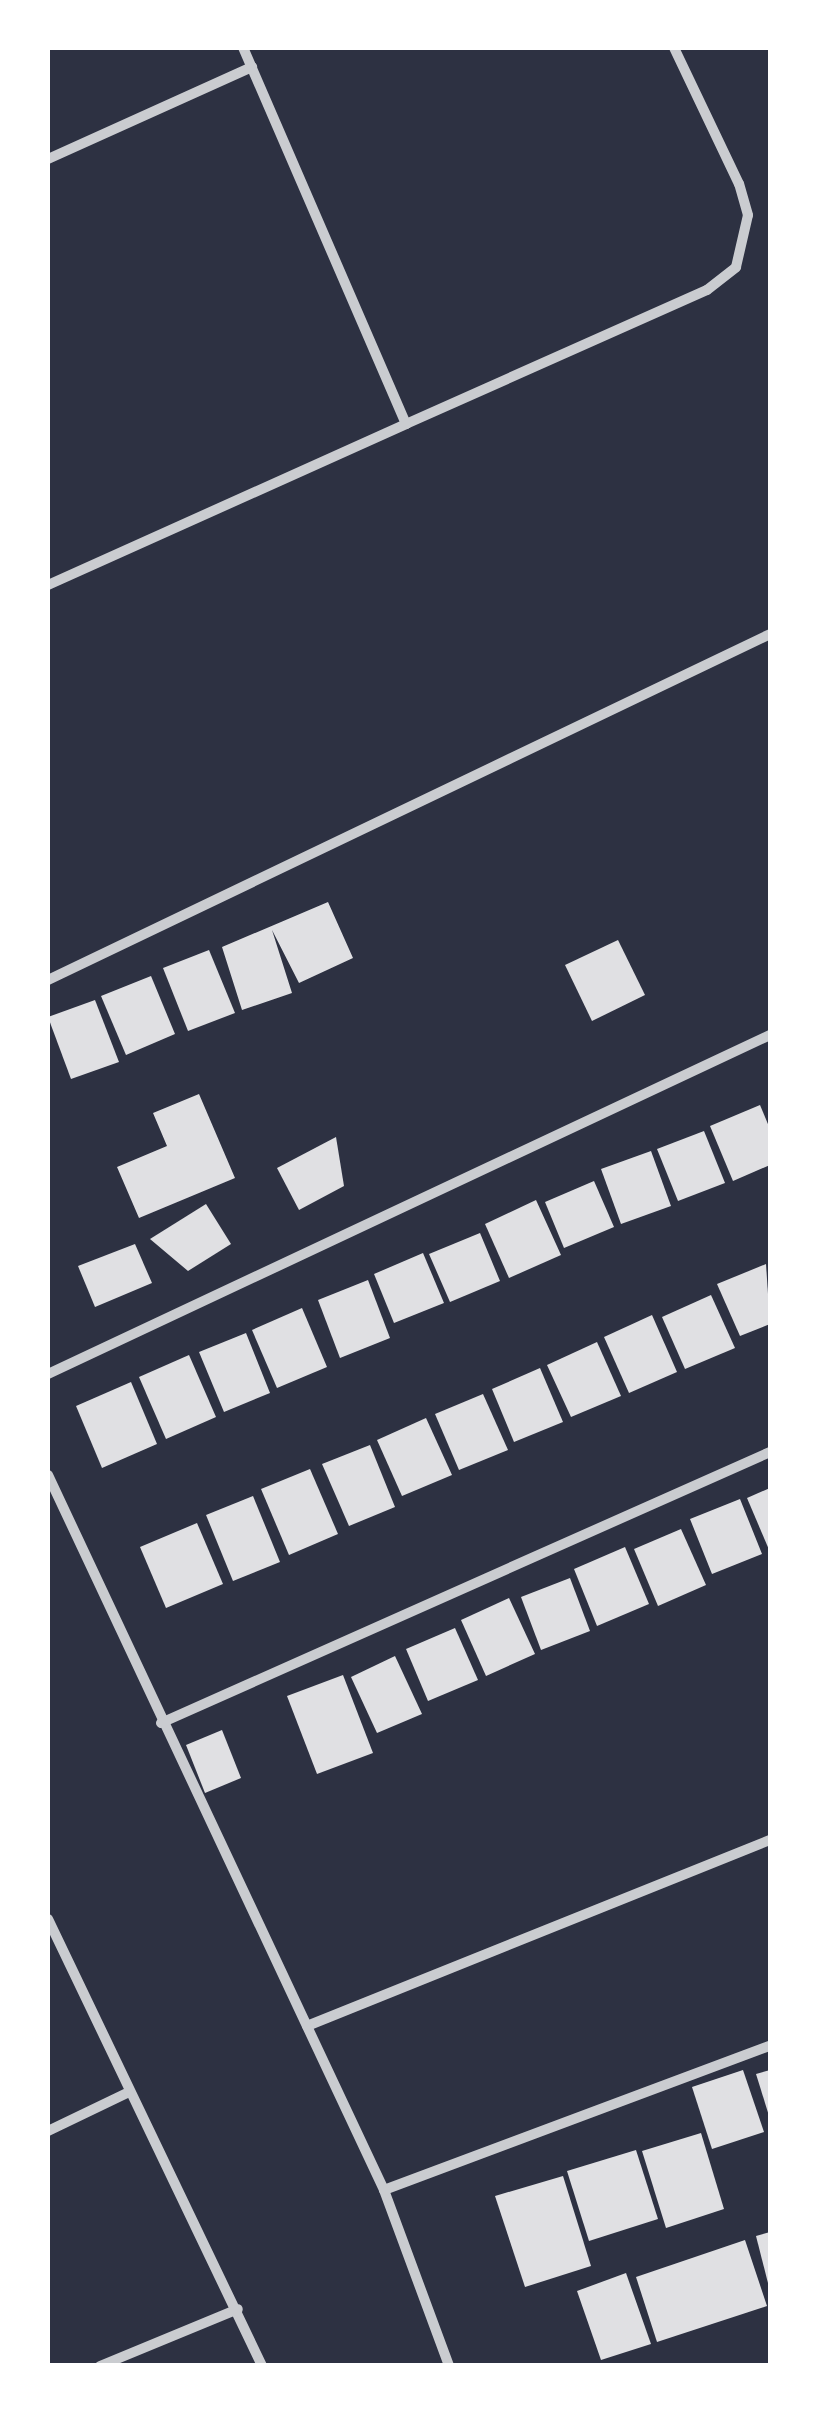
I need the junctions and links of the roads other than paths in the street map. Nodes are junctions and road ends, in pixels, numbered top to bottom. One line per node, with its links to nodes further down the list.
1 (243, 48): 3 (street)
2 (674, 48): 5 (street)
3 (252, 67): 4 (street); 5 (street)
4 (48, 159)
5 (406, 424): 6 (street)
6 (48, 585)
7 (770, 634): 8 (street)
8 (48, 980)
9 (770, 1035): 10 (street)
10 (48, 1374)
11 (770, 1452): 13 (street)
12 (48, 1476): 13 (street)
13 (162, 1722): 16 (street)
14 (770, 1840): 16 (street)
15 (48, 1918): 18 (street)
16 (307, 2026): 20 (street)
17 (770, 2046): 20 (street)
18 (129, 2092): 19 (street); 21 (street)
19 (48, 2131)
20 (384, 2190): 24 (street)
21 (238, 2309): 22 (street); 23 (street)
22 (100, 2366)
23 (262, 2366)
24 (449, 2366)

